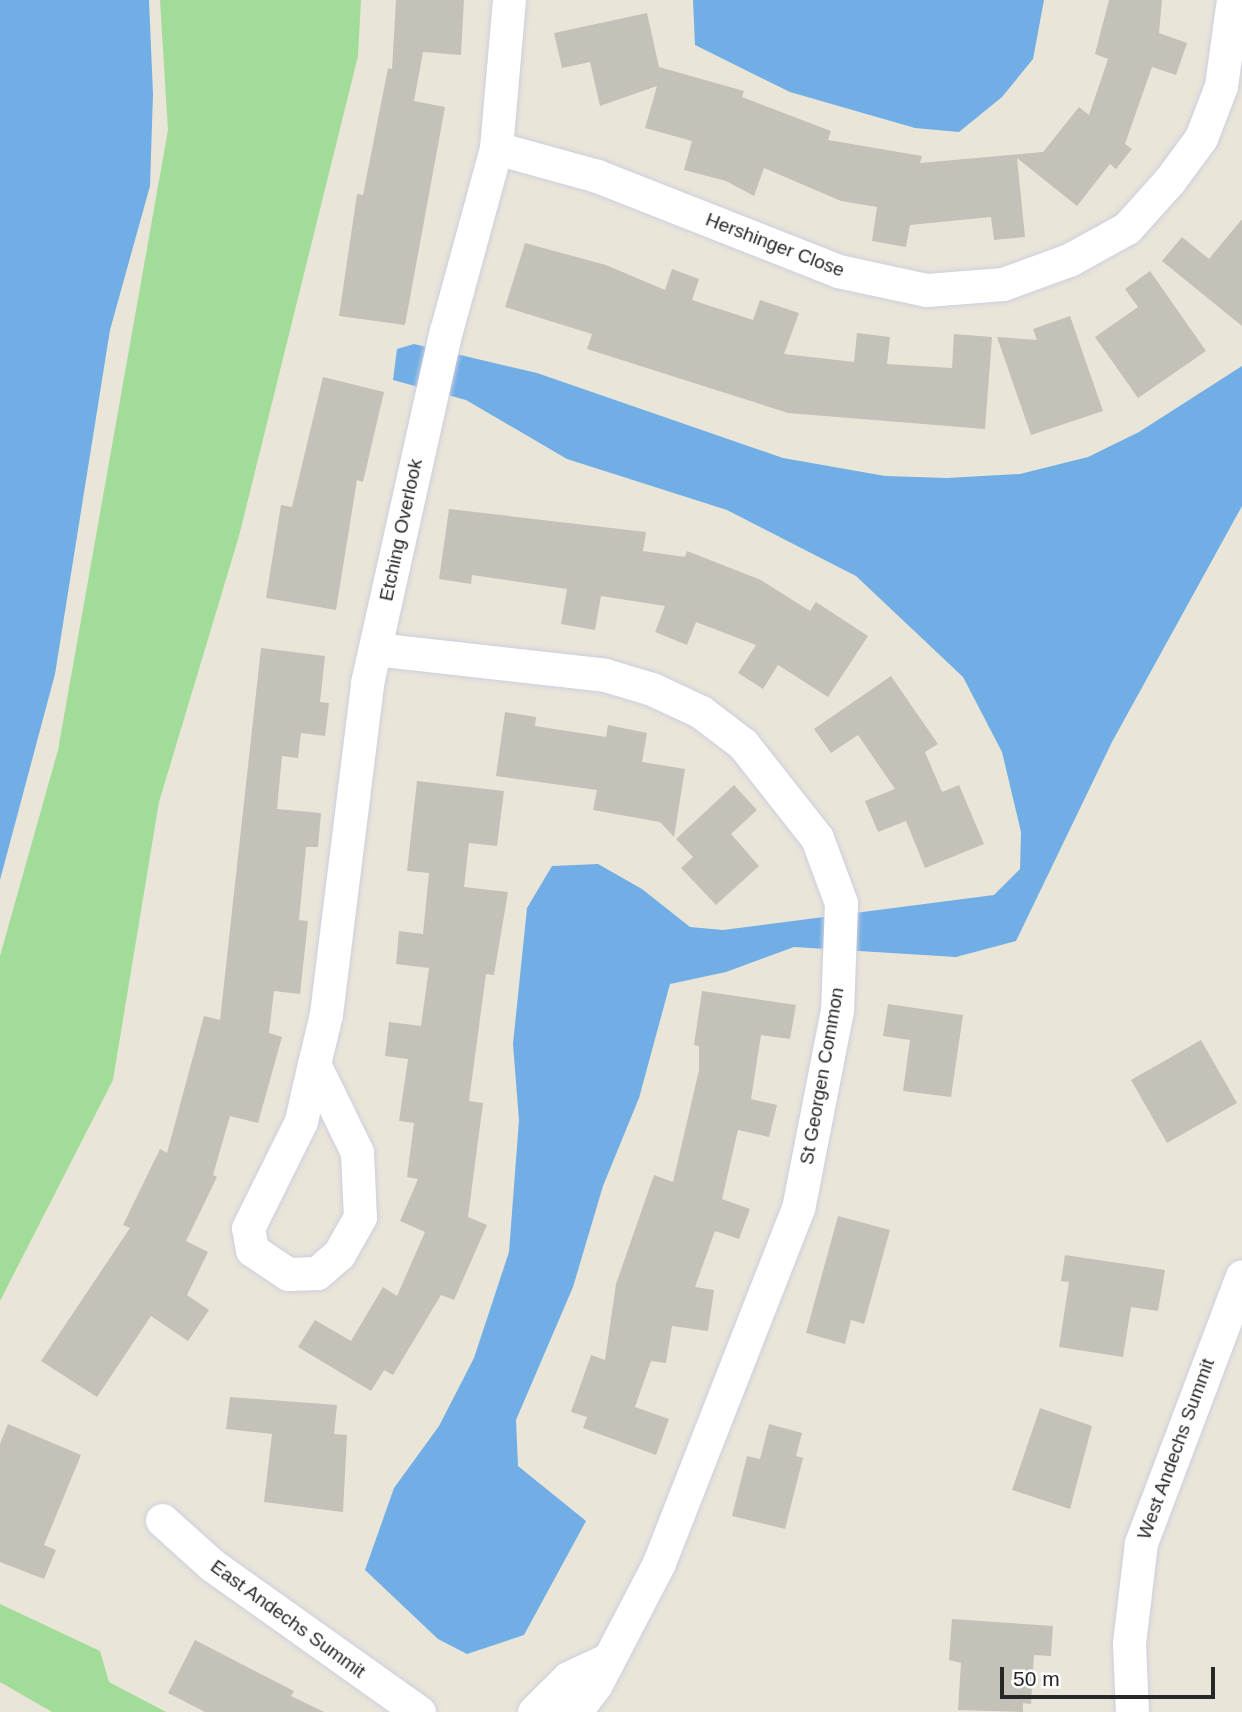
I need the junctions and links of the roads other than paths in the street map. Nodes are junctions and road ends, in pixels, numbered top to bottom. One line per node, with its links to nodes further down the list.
1 (509, 0): 3 (street, Etching Overlook)
2 (1233, 0): 3 (street, Hershinger Close)
3 (496, 148): 4 (street, Etching Overlook)
4 (375, 649): 5 (street, Etching Overlook); 8 (street, St Georgen Common)
5 (314, 1064): 5 (street, Etching Overlook)
6 (1242, 1276): 12 (street, West Andechs Summit)
7 (162, 1520): 9 (street, East Andechs Summit)
8 (609, 1659): 10 (street); 11 (street, St Georgen Common)
9 (419, 1712)
10 (534, 1712)
11 (575, 1712)
12 (1132, 1712)

